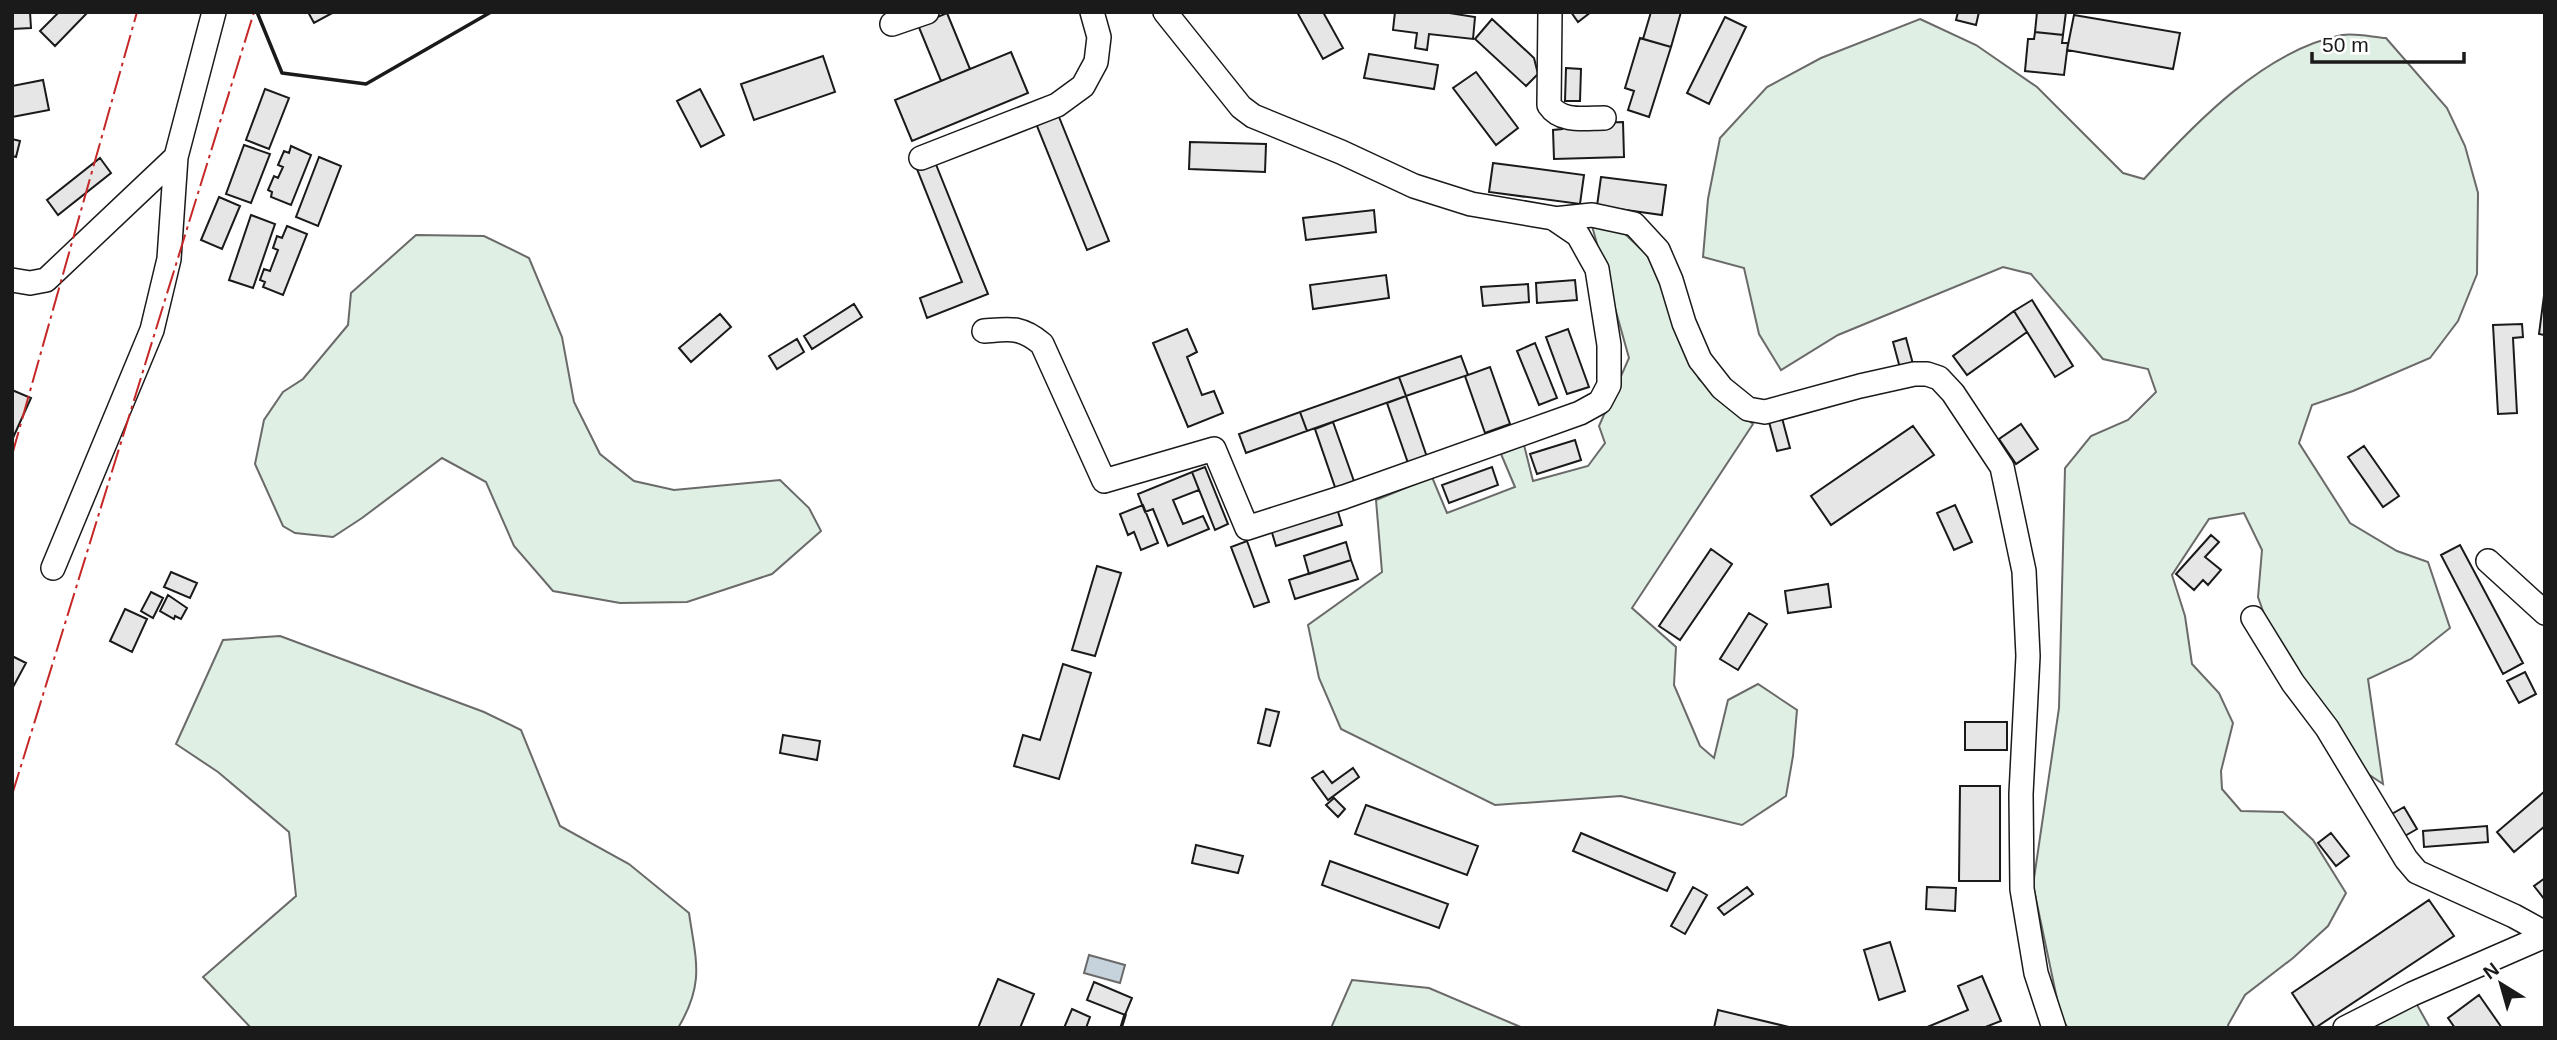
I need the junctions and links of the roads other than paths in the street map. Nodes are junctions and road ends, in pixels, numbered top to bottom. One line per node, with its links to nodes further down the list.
1 (214, 12): 8 (street)
2 (927, 12): 6 (street)
3 (1092, 12): 9 (street)
4 (1165, 12): 10 (street)
5 (1550, 12): 7 (street)
6 (892, 24)
7 (1604, 118)
8 (176, 157): 11 (street); 14 (street)
9 (921, 158)
10 (1554, 219): 12 (street); 18 (street)
11 (12, 280)
12 (984, 331)
13 (2488, 561): 15 (street)
14 (53, 568)
15 (2545, 613)
16 (2253, 618): 17 (street)
17 (2545, 935): 19 (street)
18 (2054, 1028)
19 (2344, 1028)

